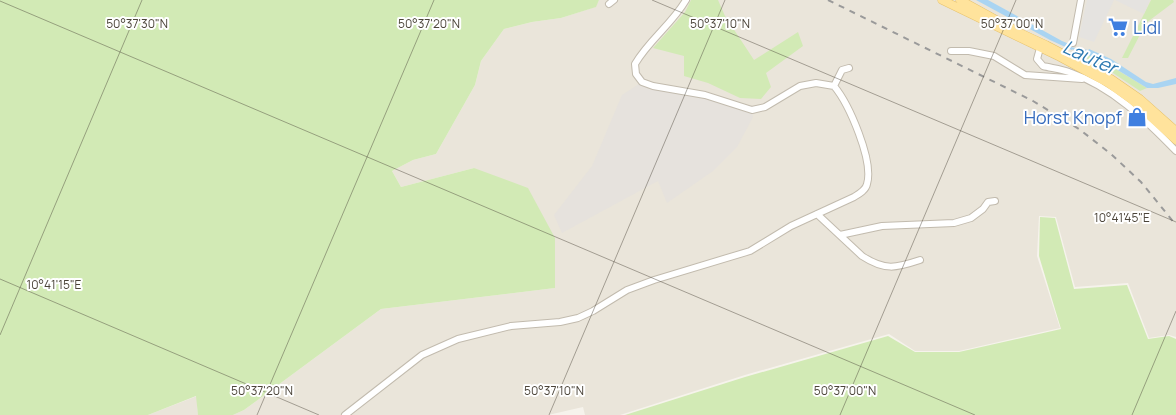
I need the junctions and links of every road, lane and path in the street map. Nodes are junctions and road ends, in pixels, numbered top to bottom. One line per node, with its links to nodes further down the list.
1 (686, 0): 10 (street)
2 (942, 0): 6 (main road)
3 (960, 0): 11 (main road)
4 (1081, 0): 5 (street)
5 (1073, 43)
6 (1040, 48): 9 (street); 12 (main road)
7 (951, 51): 9 (street)
8 (850, 68): 10 (street)
9 (1086, 79): 13 (street)
10 (834, 86): 15 (street)
11 (1176, 131)
12 (1176, 140)
13 (1176, 151)
14 (995, 201): 16 (street)
15 (817, 214): 16 (street); 18 (street)
16 (840, 235): 17 (street)
17 (920, 260)
18 (345, 415)

